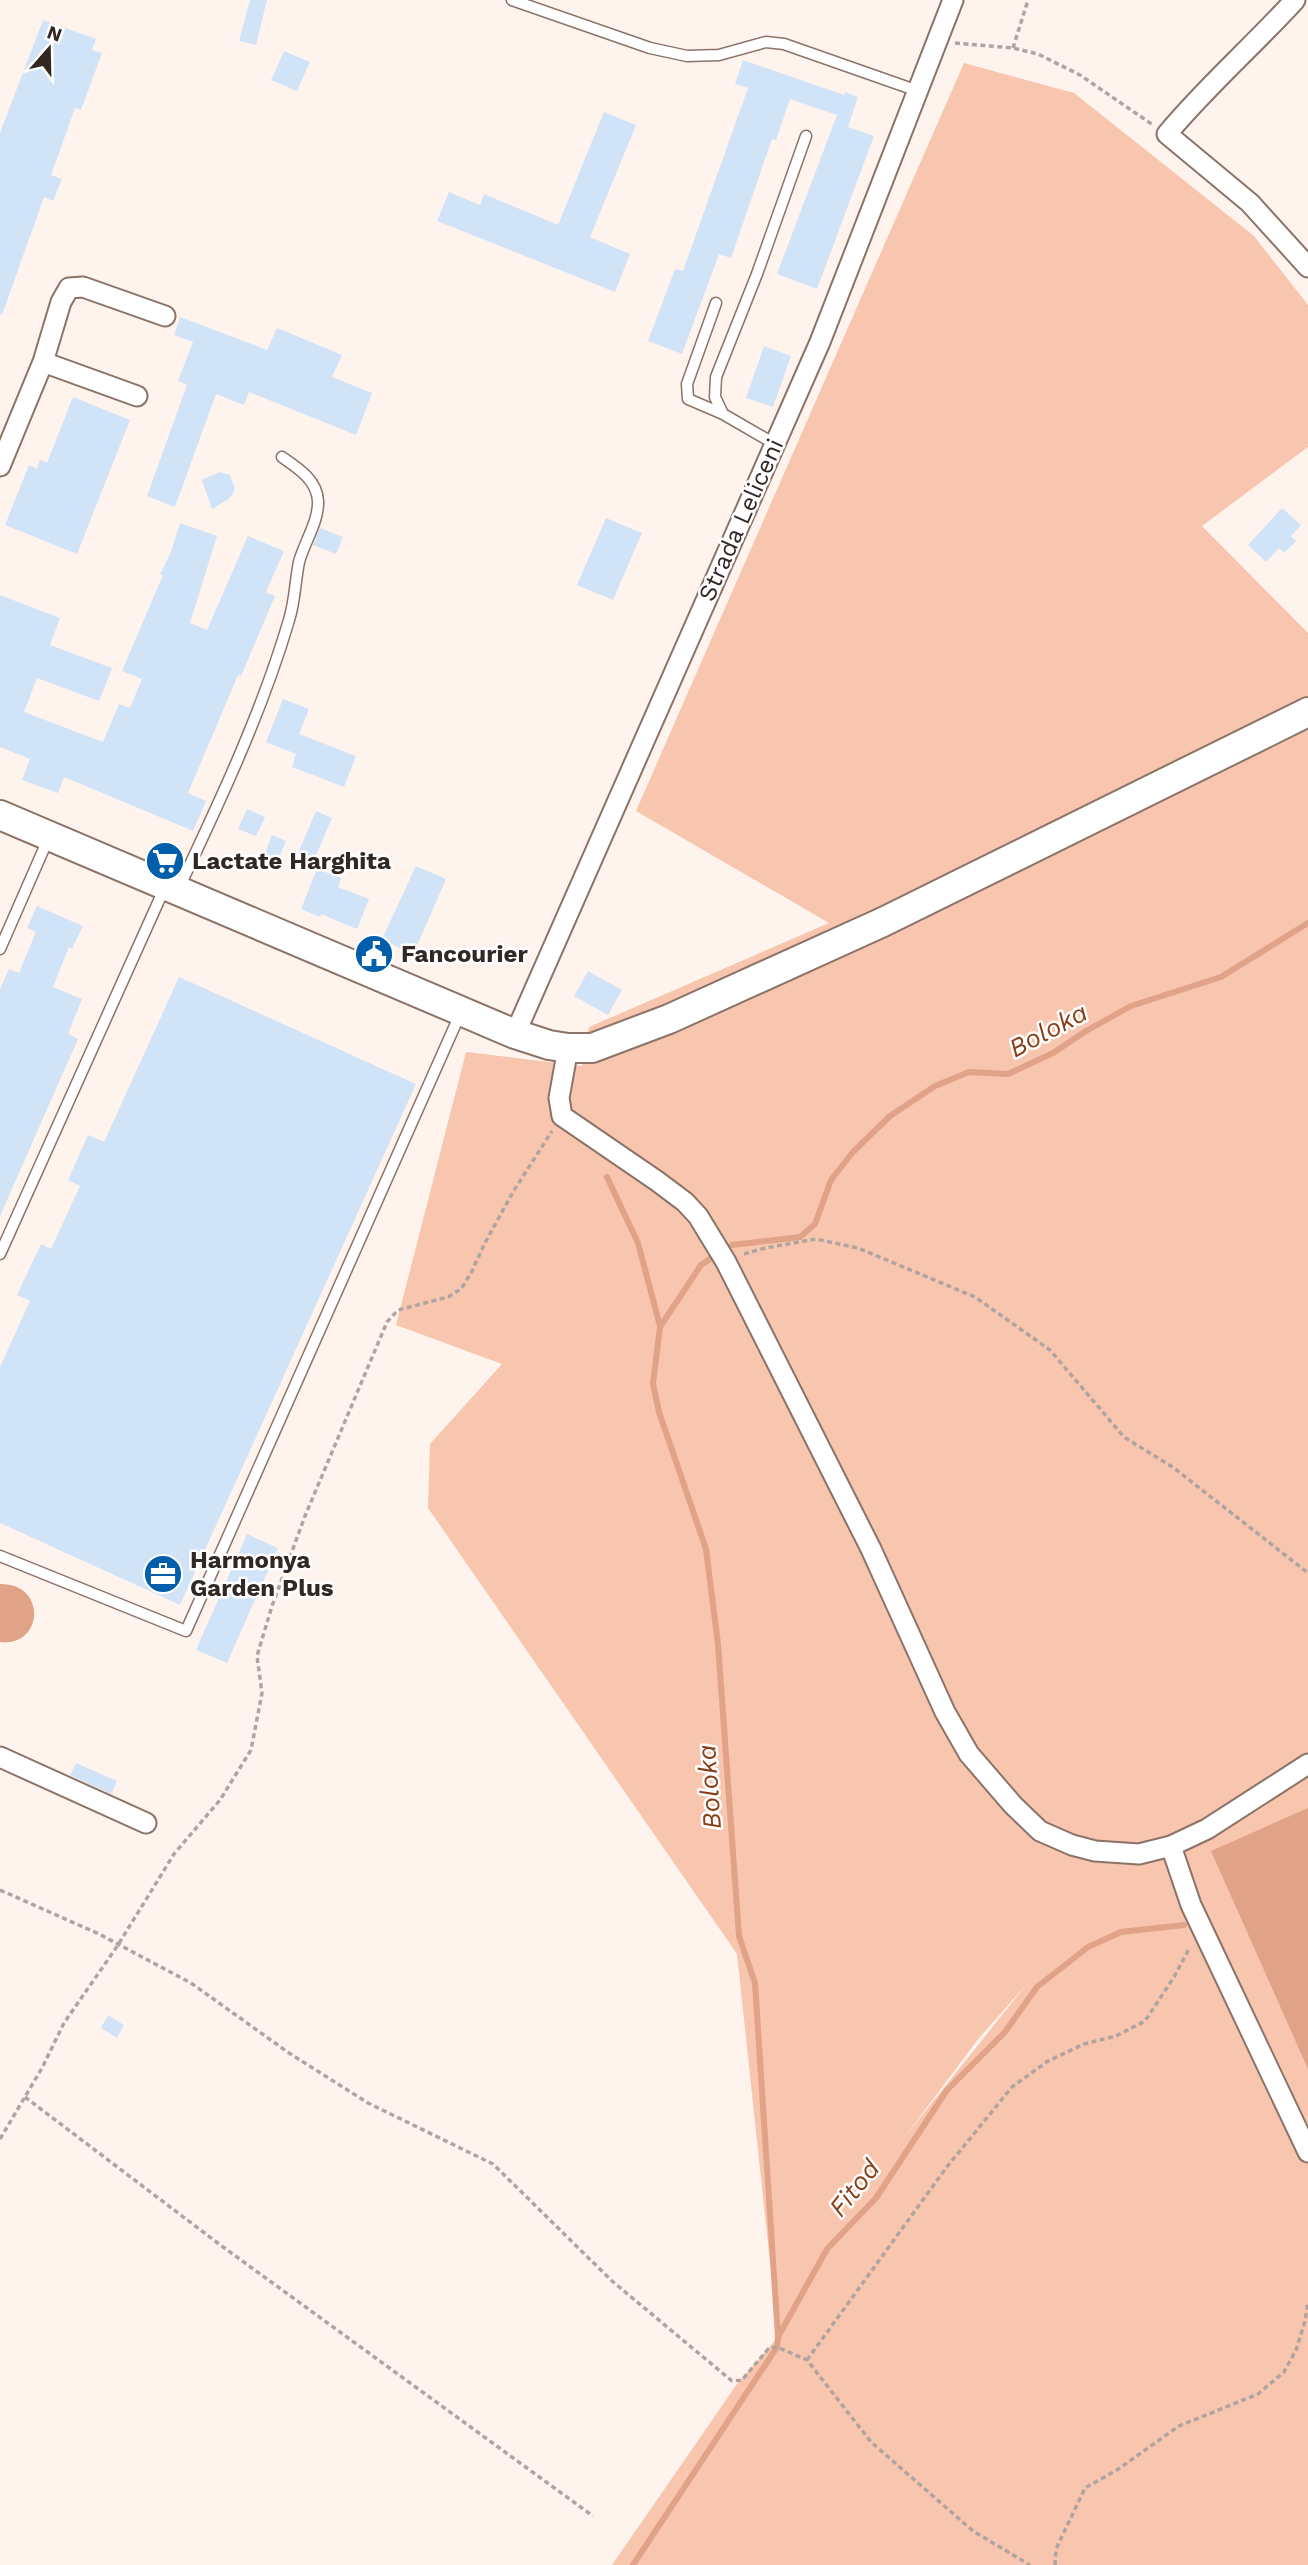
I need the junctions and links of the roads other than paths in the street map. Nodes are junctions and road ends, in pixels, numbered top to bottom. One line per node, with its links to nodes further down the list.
1 (512, 0): 4 (lane)
2 (953, 0): 4 (street, Strada Leliceni)
3 (1294, 0): 6 (street)
4 (918, 91): 12 (street, Strada Leliceni)
5 (806, 136): 11 (lane)
6 (1308, 267)
7 (716, 303): 11 (lane)
8 (166, 316): 9 (street)
9 (43, 362): 10 (street); 14 (street)
10 (137, 396)
11 (723, 414): 12 (lane)
12 (775, 444): 21 (street, Strada Leliceni)
13 (282, 457): 18 (lane)
14 (0, 466)
15 (1308, 712): 22 (main road)
16 (0, 815): 17 (main road)
17 (49, 837): 18 (main road); 19 (lane)
18 (172, 889): 20 (main road); 23 (lane)
19 (0, 949)
20 (462, 1012): 21 (main road); 24 (lane)
21 (515, 1034): 22 (main road)
22 (568, 1048): 28 (street)
23 (0, 1254)
24 (0, 1556)
25 (0, 1757): 27 (street)
26 (1308, 1764): 28 (street)
27 (146, 1823)
28 (1171, 1846): 29 (street)
29 (1308, 2152)

